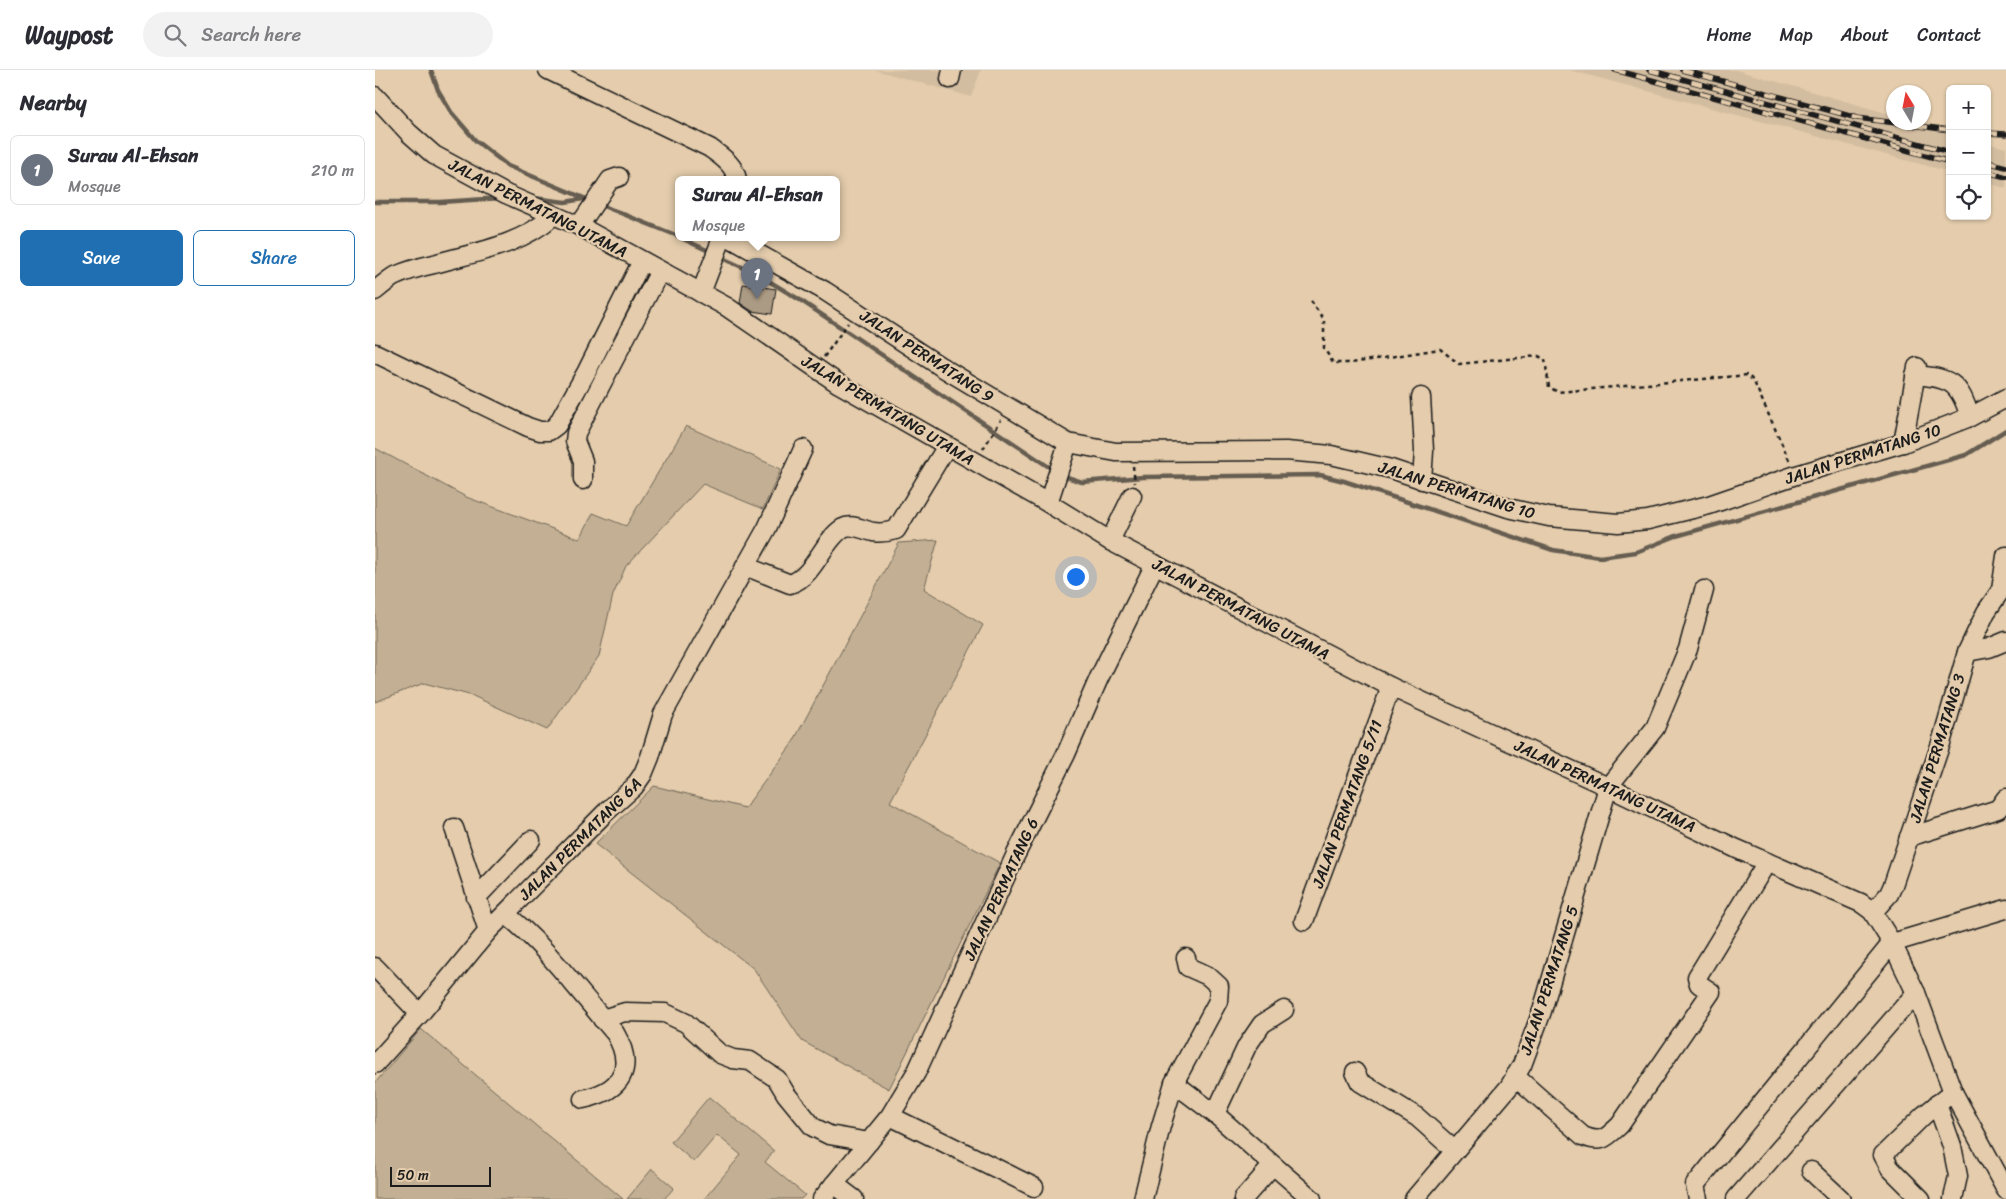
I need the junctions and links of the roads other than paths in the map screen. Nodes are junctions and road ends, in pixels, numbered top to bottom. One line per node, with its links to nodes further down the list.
1 (548, 70): 3 (street)
2 (375, 96): 5 (street, JALAN PERMATANG UTAMA)
3 (736, 176)
4 (612, 181): 6 (street)
5 (546, 212): 6 (street, JALAN PERMATANG UTAMA); 11 (street)
6 (583, 221): 9 (street, JALAN PERMATANG UTAMA)
7 (723, 241): 12 (street)
8 (728, 241): 19 (street, JALAN PERMATANG 9)
9 (642, 261): 10 (street, JALAN PERMATANG UTAMA); 13 (street)
10 (660, 271): 12 (street, JALAN PERMATANG UTAMA); 21 (street)
11 (375, 291)
12 (701, 293): 18 (street, JALAN PERMATANG UTAMA)
13 (375, 353)
14 (1421, 397): 22 (street)
15 (2006, 398): 16 (street, JALAN PERMATANG 10)
16 (1970, 417): 17 (street, JALAN PERMATANG 10); 17 (street)
17 (1903, 444): 22 (street, JALAN PERMATANG 10)
18 (947, 446): 24 (street, JALAN PERMATANG UTAMA); 28 (street)
19 (1067, 447): 22 (street, JALAN PERMATANG 10); 24 (street)
20 (803, 449): 28 (street, JALAN PERMATANG 6A)
21 (583, 480)
22 (1422, 480)
23 (1134, 491): 25 (street)
24 (1051, 496): 25 (street, JALAN PERMATANG UTAMA)
25 (1110, 541): 27 (street, JALAN PERMATANG UTAMA)
26 (2006, 556): 29 (street)
27 (1155, 564): 33 (street, JALAN PERMATANG UTAMA); 61 (street, JALAN PERMATANG 6)
28 (745, 566): 43 (street, JALAN PERMATANG 6A)
29 (2003, 588): 32 (street, JALAN PERMATANG 3)
30 (1704, 590): 34 (street, JALAN PERMATANG 5)
31 (2006, 641): 32 (street)
32 (1967, 652): 37 (street, JALAN PERMATANG 3)
33 (1391, 687): 34 (street, JALAN PERMATANG UTAMA); 44 (street, JALAN PERMATANG 5/11)
34 (1608, 787): 39 (street, JALAN PERMATANG UTAMA); 55 (street, JALAN PERMATANG 5)
35 (2006, 798): 37 (street)
36 (454, 828): 40 (street)
37 (1909, 837): 42 (street, JALAN PERMATANG 3)
38 (531, 840): 40 (street)
39 (1767, 862): 42 (street, JALAN PERMATANG UTAMA); 55 (street)
40 (476, 898): 45 (street)
41 (2006, 909): 46 (street)
42 (1873, 912): 46 (street, JALAN PERMATANG UTAMA)
43 (505, 914): 45 (street, JALAN PERMATANG 6A); 52 (street)
44 (1304, 921)
45 (489, 932): 51 (street, JALAN PERMATANG 6A)
46 (1893, 943): 49 (street, JALAN PERMATANG UTAMA); 75 (street)
47 (1187, 958): 56 (street)
48 (375, 967): 51 (street)
49 (1916, 993): 57 (street, JALAN PERMATANG UTAMA); 76 (street)
50 (1284, 1010): 60 (street)
51 (420, 1014): 53 (street, JALAN PERMATANG 6A)
52 (602, 1018): 58 (street); 62 (street)
53 (375, 1064)
54 (1355, 1072): 63 (street)
55 (1515, 1076): 63 (street, JALAN PERMATANG 5)
56 (1174, 1083): 60 (street); 71 (street)
57 (1953, 1092): 59 (street); 68 (street, JALAN PERMATANG UTAMA)
58 (583, 1100)
59 (1937, 1104): 78 (street); 79 (street)
60 (1215, 1114): 64 (street)
61 (890, 1116): 62 (street, JALAN PERMATANG 6); 67 (street)
62 (869, 1142): 66 (street, JALAN PERMATANG 6)
63 (1454, 1150): 74 (street, JALAN PERMATANG 5)
64 (1273, 1165): 72 (street); 73 (street)
65 (1811, 1171): 77 (street)
66 (834, 1184): 69 (street, JALAN PERMATANG 6); 70 (street)
67 (1034, 1187)
68 (2006, 1190)
69 (821, 1199)
70 (854, 1199)
71 (1143, 1199)
72 (1243, 1199)
73 (1312, 1199)
74 (1414, 1199)
75 (1698, 1199)
76 (1736, 1199)
77 (1841, 1199)
78 (1921, 1199)
79 (1953, 1199)

